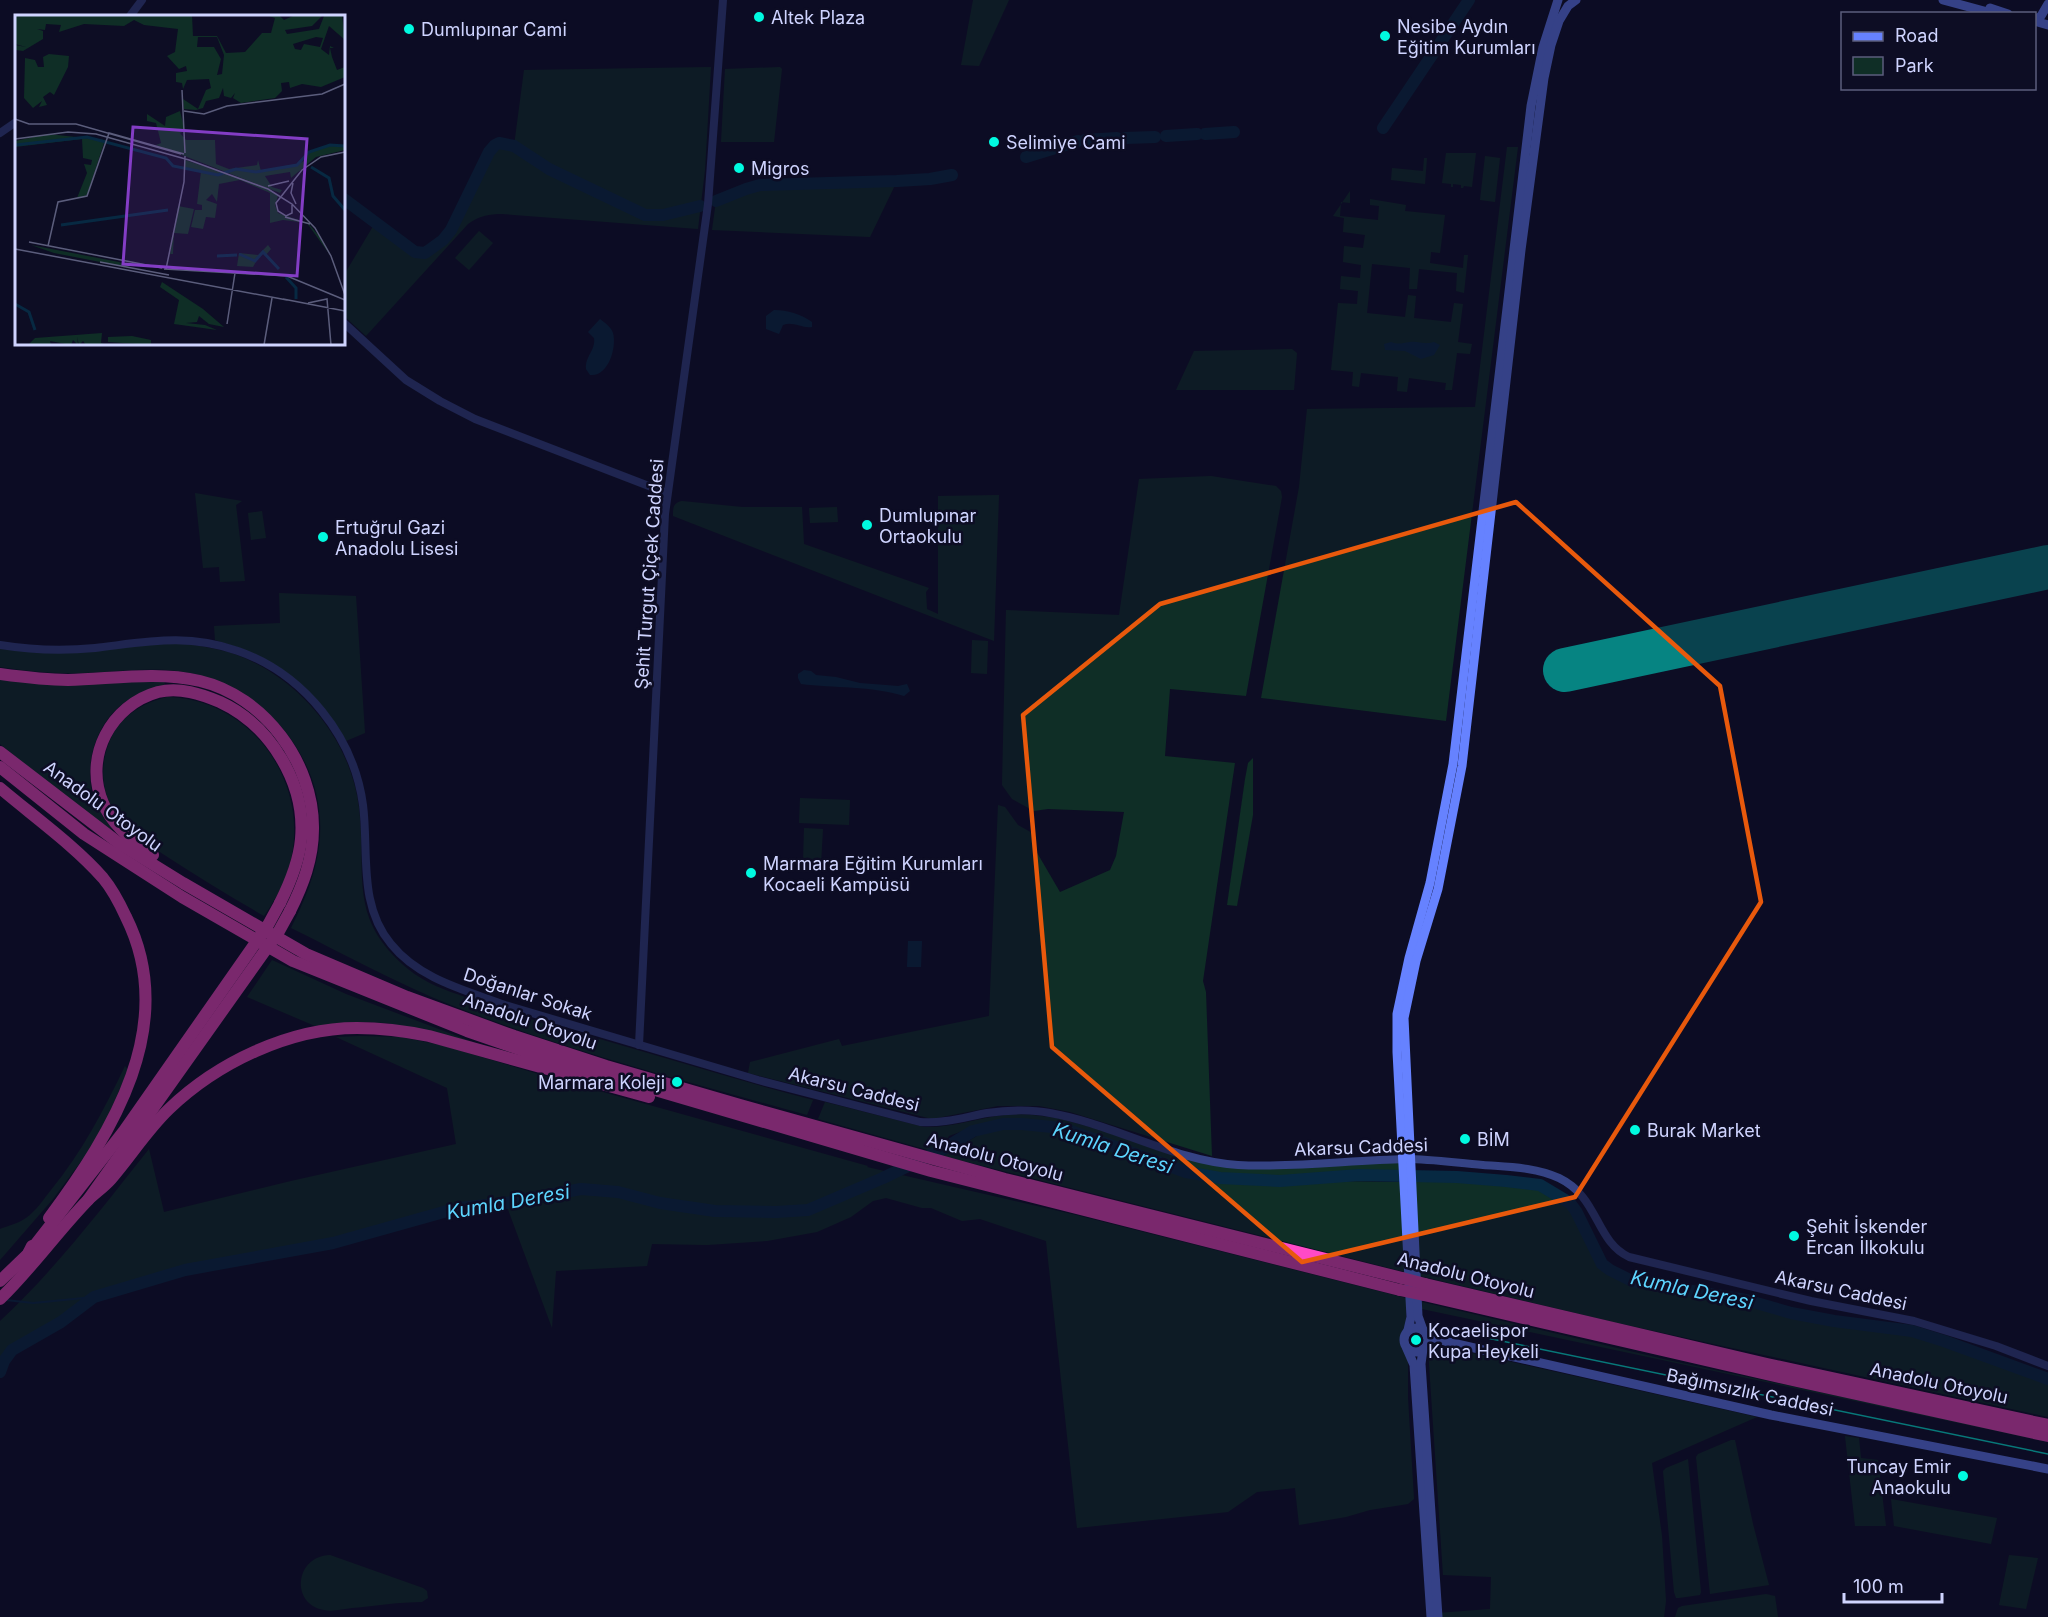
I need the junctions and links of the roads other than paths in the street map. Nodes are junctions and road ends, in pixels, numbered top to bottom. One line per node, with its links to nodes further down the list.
1 (142, 0): 11 (street)
2 (723, 0): 16 (street, Şehit Turgut Çiçek Caddesi)
3 (1558, 0): 26 (main road)
4 (1576, 0): 26 (main road)
5 (1943, 0): 8 (main road)
6 (1959, 0): 9 (main road)
7 (2047, 2): 10 (main road); 12 (main road)
8 (1988, 12)
9 (2001, 12)
10 (2036, 14)
11 (131, 15)
12 (2036, 21)
13 (15, 123): 14 (street)
14 (0, 133)
15 (345, 324): 16 (street)
16 (667, 494): 24 (street, Şehit Turgut Çiçek Caddesi)
17 (0, 645): 24 (street, Doğanlar Sokak)
18 (0, 674): 22 (highway)
19 (0, 752): 23 (highway, Anadolu Otoyolu)
20 (0, 767): 25 (highway, Anadolu Otoyolu)
21 (0, 788): 29 (highway, bridge)
22 (285, 908): 23 (highway); 27 (highway, bridge); 29 (highway, bridge)
23 (239, 916): 31 (highway, Anadolu Otoyolu)
24 (639, 1045): 26 (street, Akarsu Caddesi)
25 (767, 1123): 27 (highway, bridge); 31 (highway, Anadolu Otoyolu)
26 (1406, 1160): 28 (main road); 37 (street, Akarsu Caddesi)
27 (88, 1200): 33 (highway)
28 (1409, 1218): 34 (main road); 35 (main road)
29 (28, 1254): 30 (highway)
30 (0, 1281)
31 (1401, 1284): 32 (highway, Anadolu Otoyolu, bridge)
32 (1424, 1289): 38 (highway, Anadolu Otoyolu); 39 (highway, Anadolu Otoyolu)
33 (0, 1299)
34 (1408, 1330): 35 (main road); 36 (main road)
35 (1425, 1340): 36 (main road); 40 (main road, Bağımsızlık Caddesi); 42 (main road)
36 (1407, 1349): 41 (main road)
37 (2048, 1366)
38 (2048, 1425)
39 (2048, 1436)
40 (2048, 1469)
41 (1431, 1617)
42 (1438, 1617)

